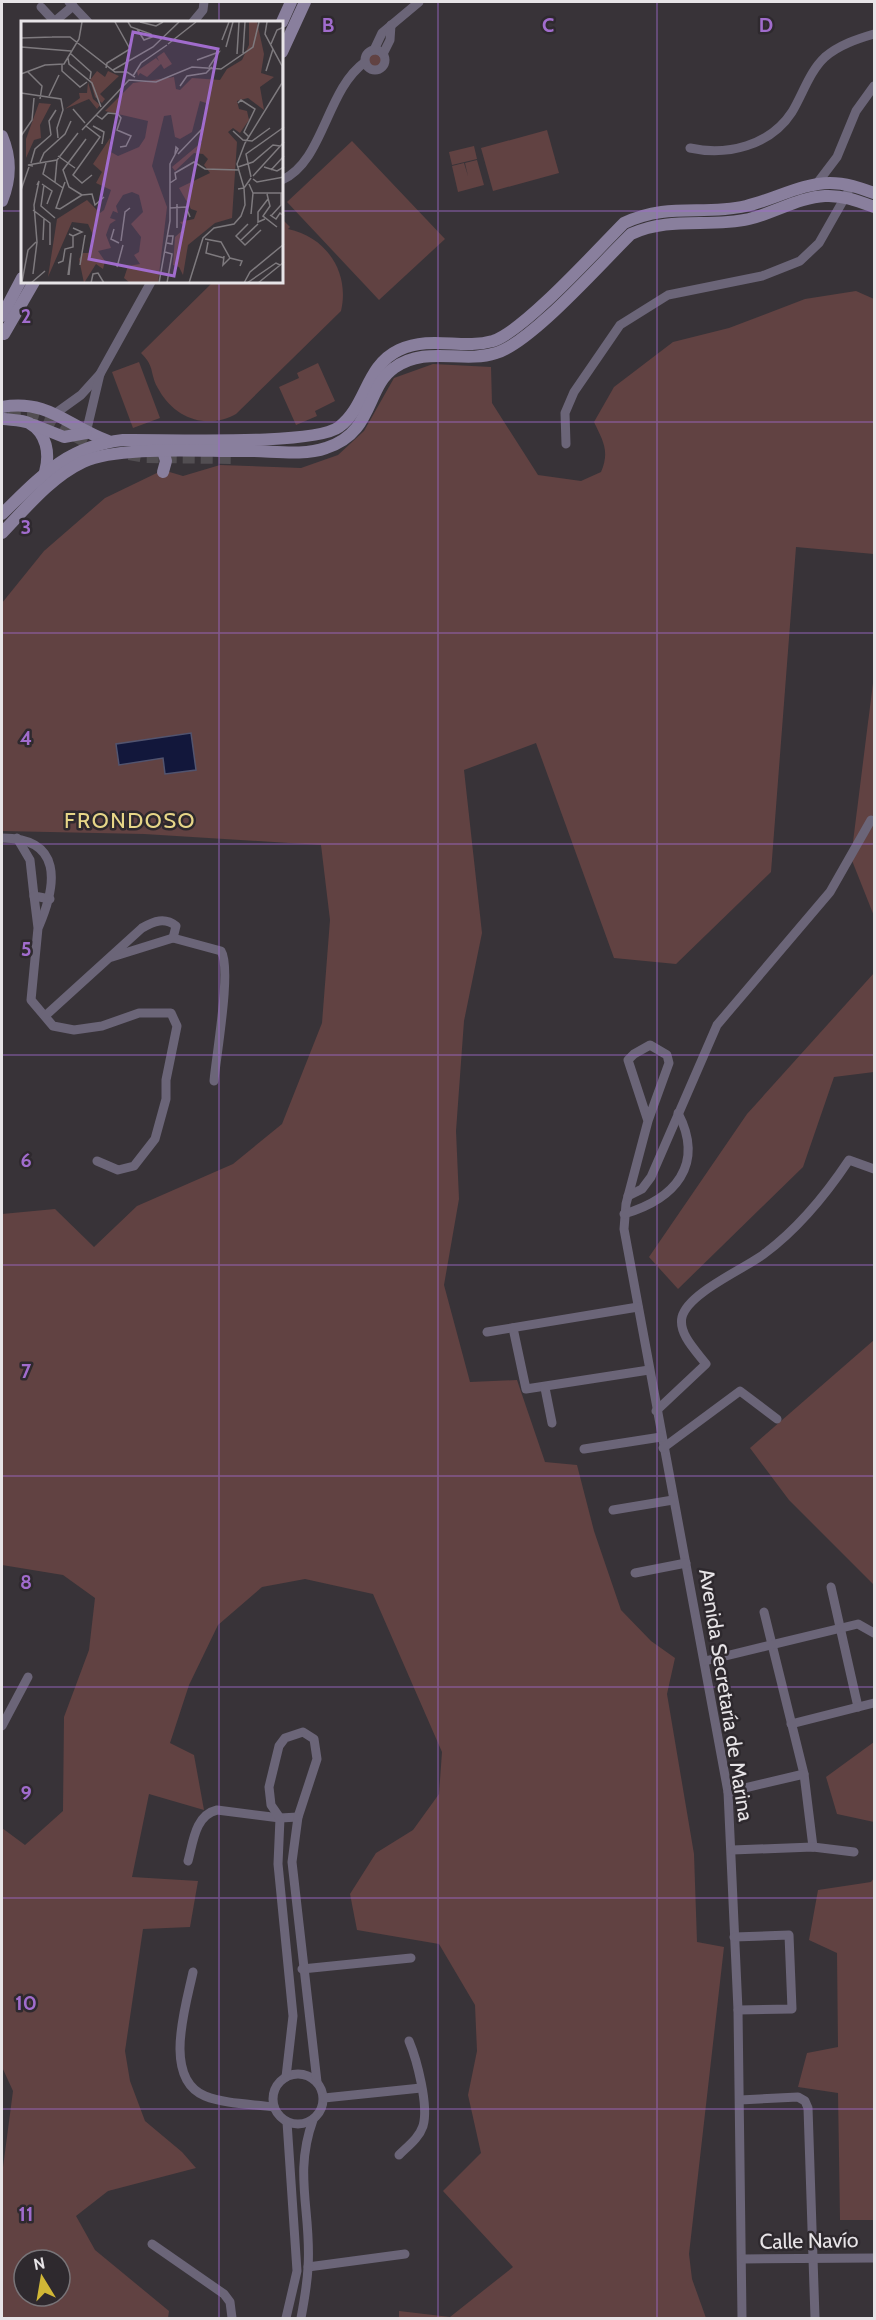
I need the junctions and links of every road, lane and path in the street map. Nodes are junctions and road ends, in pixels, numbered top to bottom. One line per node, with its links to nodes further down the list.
1 (204, 2): 10 (street)
2 (291, 2): 11 (main road)
3 (305, 2): 14 (main road)
4 (419, 2): 12 (street)
5 (71, 4): 8 (street); 9 (street)
6 (41, 8): 7 (street)
7 (54, 21)
8 (56, 21)
9 (87, 21)
10 (194, 21)
11 (282, 21)
12 (391, 25): 15 (street); 16 (street)
13 (874, 34): 20 (street)
14 (284, 48)
15 (374, 50): 16 (street); 17 (street)
16 (383, 54): 17 (street)
17 (368, 66): 23 (street)
18 (874, 86): 24 (street)
19 (2, 136): 27 (main road)
20 (690, 148)
21 (2, 149): 22 (main road)
22 (2, 174)
23 (284, 179)
24 (817, 191): 25 (main road); 39 (main road); 41 (main road)
25 (849, 191): 26 (main road); 28 (main road); 40 (street)
26 (874, 193)
27 (2, 201)
28 (874, 207)
29 (21, 280): 32 (main road)
30 (33, 284): 33 (main road)
31 (150, 284): 34 (street)
32 (2, 316)
33 (4, 334)
34 (100, 374): 35 (street); 38 (street)
35 (56, 413): 36 (main road); 38 (main road)
36 (3, 416): 37 (main road)
37 (30, 424): 38 (main road); 44 (main road)
38 (86, 433): 39 (main road)
39 (109, 441): 44 (main road)
40 (566, 444)
41 (325, 449): 42 (main road); 43 (main road)
42 (162, 451): 45 (main road); 47 (main road)
43 (233, 458)
44 (45, 472): 46 (main road)
45 (163, 472)
46 (2, 514)
47 (2, 533)
48 (871, 820): 60 (street)
49 (2, 838): 50 (street)
50 (17, 838): 51 (street); 52 (street)
51 (44, 854): 52 (street); 54 (street)
52 (30, 860): 53 (street)
53 (34, 896): 54 (street); 55 (street)
54 (50, 899): 55 (street)
55 (38, 928): 58 (street)
56 (173, 938): 57 (street); 57 (street); 59 (street)
57 (112, 957): 58 (street)
58 (45, 1016): 62 (street)
59 (214, 1081)
60 (678, 1113): 64 (street); 65 (street)
61 (648, 1121): 61 (street, Avenida Secretaría de Marina); 64 (street, Avenida Secretaría de Marina)
62 (97, 1161)
63 (874, 1169): 71 (street)
64 (628, 1196): 65 (street, Avenida Secretaría de Marina)
65 (624, 1214): 66 (street, Avenida Secretaría de Marina)
66 (638, 1307): 67 (street); 69 (street, Avenida Secretaría de Marina)
67 (513, 1328): 68 (street); 70 (street)
68 (487, 1332)
69 (649, 1370): 70 (street); 71 (street, Avenida Secretaría de Marina)
70 (545, 1388): 73 (street)
71 (656, 1411): 74 (street, Avenida Secretaría de Marina)
72 (777, 1419): 75 (street)
73 (552, 1423)
74 (661, 1437): 75 (street, Avenida Secretaría de Marina); 76 (street)
75 (663, 1448): 77 (street, Avenida Secretaría de Marina)
76 (584, 1449)
77 (673, 1500): 78 (street); 79 (street, Avenida Secretaría de Marina)
78 (613, 1510)
79 (686, 1563): 80 (street); 86 (street, Avenida Secretaría de Marina)
80 (635, 1573)
81 (831, 1587): 83 (street)
82 (764, 1612): 85 (street)
83 (840, 1629): 84 (street); 85 (street); 89 (street)
84 (874, 1633)
85 (772, 1645): 86 (street); 90 (street)
86 (705, 1661): 93 (street, Avenida Secretaría de Marina)
87 (28, 1677): 91 (street)
88 (874, 1703): 89 (street)
89 (858, 1707): 90 (street)
90 (791, 1724): 92 (street)
91 (2, 1726)
92 (804, 1774): 93 (street); 96 (street)
93 (728, 1792): 97 (street, Avenida Secretaría de Marina)
94 (298, 1817): 95 (street); 95 (street); 102 (street)
95 (280, 1818): 99 (street); 106 (street)
96 (813, 1847): 97 (street); 98 (street)
97 (732, 1850): 100 (street, Avenida Secretaría de Marina)
98 (854, 1852)
99 (188, 1861)
100 (734, 1937): 104 (street, Avenida Secretaría de Marina); 104 (street)
101 (411, 1958): 102 (street)
102 (302, 1969): 107 (street)
103 (193, 1972): 111 (street)
104 (738, 2010): 110 (street, Avenida Secretaría de Marina)
105 (409, 2041): 108 (street)
106 (286, 2077): 107 (street); 111 (street)
107 (317, 2082): 109 (street)
108 (421, 2088): 109 (street); 114 (street)
109 (324, 2098): 112 (street)
110 (740, 2100): 118 (street, Avenida Secretaría de Marina); 119 (street)
111 (274, 2107): 113 (street)
112 (313, 2120): 113 (street); 120 (street)
113 (287, 2122): 122 (street)
114 (399, 2155)
115 (152, 2244): 121 (street)
116 (405, 2254): 120 (street)
117 (874, 2258): 119 (street, Calle Navío)
118 (743, 2259): 119 (street, Calle Navío); 124 (street, Avenida Secretaría de Marina)
119 (814, 2260): 125 (street)
120 (309, 2266): 123 (street)
121 (232, 2319)
122 (286, 2319)
123 (301, 2319)
124 (742, 2319)
125 (815, 2319)

